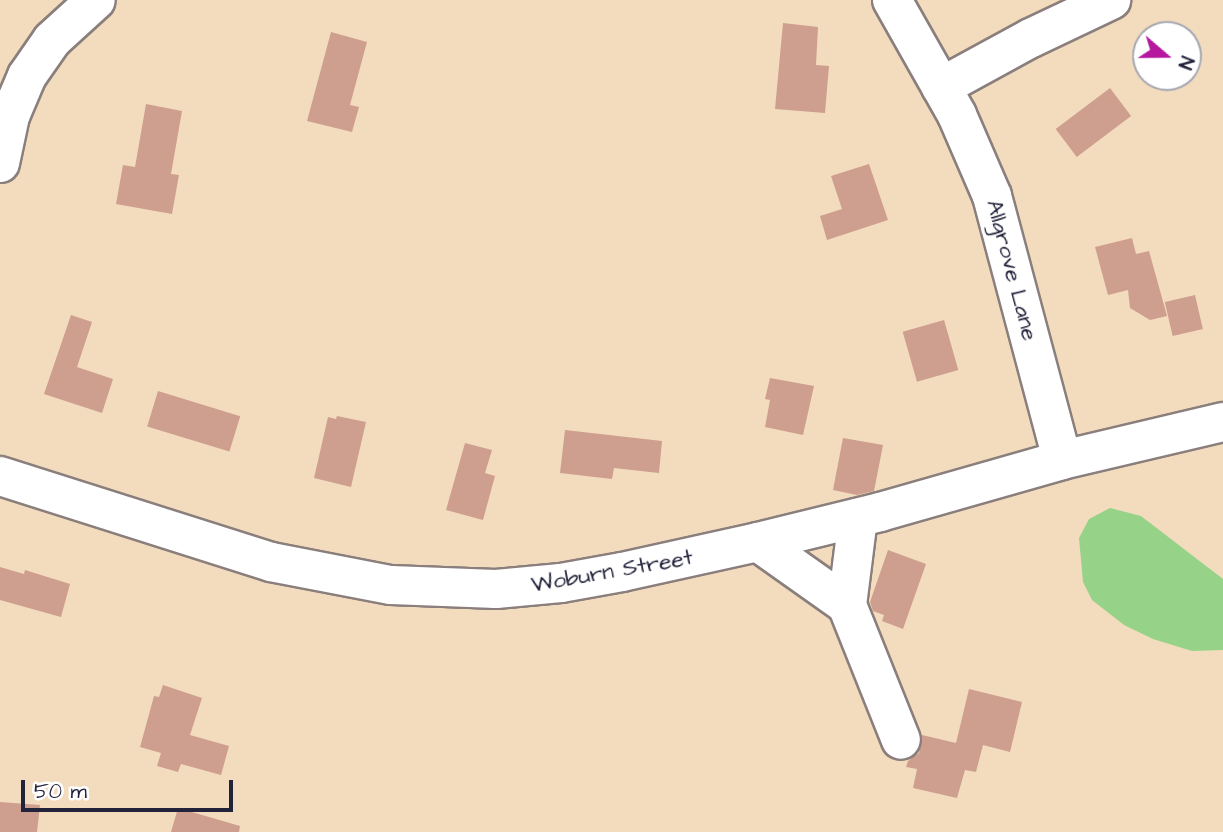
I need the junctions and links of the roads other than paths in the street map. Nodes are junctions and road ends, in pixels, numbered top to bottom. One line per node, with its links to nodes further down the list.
1 (96, 0): 5 (street)
2 (892, 0): 4 (street, Allgrove Lane)
3 (1111, 0): 4 (street)
4 (941, 88): 7 (street, Allgrove Lane)
5 (0, 163)
6 (1223, 422): 7 (street, Woburn Street)
7 (1062, 460): 9 (street, Woburn Street)
8 (0, 476): 10 (street, Woburn Street)
9 (858, 517): 10 (street, Woburn Street); 11 (street)
10 (758, 542): 11 (street)
11 (847, 606): 12 (street)
12 (901, 740)

